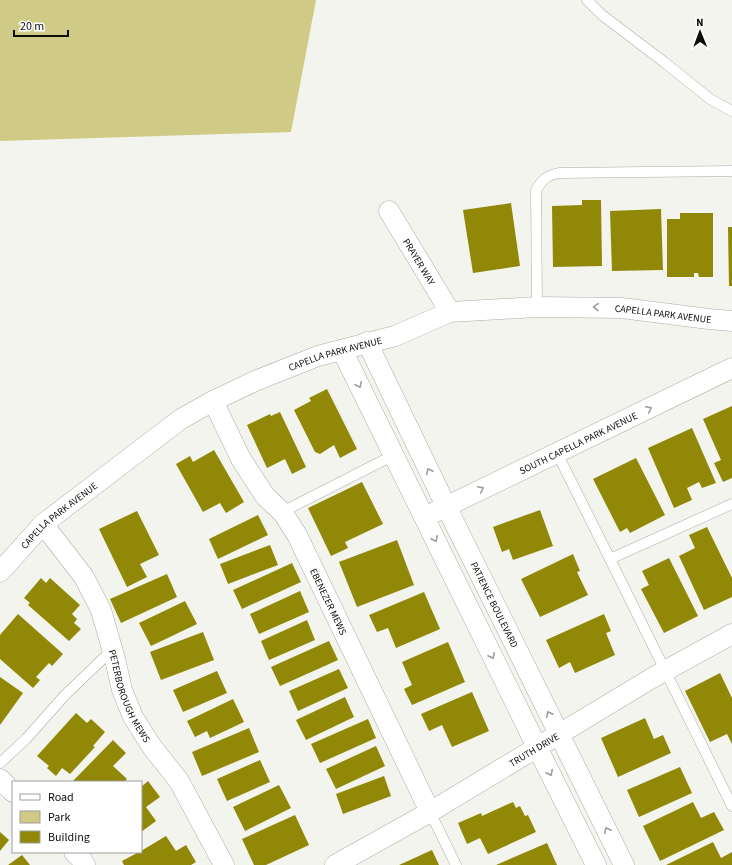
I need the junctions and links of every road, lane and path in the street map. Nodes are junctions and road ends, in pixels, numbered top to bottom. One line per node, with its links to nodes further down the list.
1 (587, 0): 2 (lane)
2 (732, 111)
3 (732, 171): 5 (lane)
4 (389, 212): 6 (street, PRAYER WAY)
5 (537, 307): 6 (street, CAPELLA PARK AVENUE); 7 (street, CAPELLA PARK AVENUE, one-way to 5)
6 (450, 312): 8 (street, CAPELLA PARK AVENUE)
7 (732, 321)
8 (367, 342): 9 (street, CAPELLA PARK AVENUE); 15 (street, PATIENCE BOULEVARD, one-way to 8)
9 (342, 350): 11 (street, CAPELLA PARK AVENUE); 13 (street, one-way to 13)
10 (732, 368): 12 (street, SOUTH CAPELLA PARK AVENUE, one-way to 10)
11 (213, 401): 16 (street, EBENEZER MEWS); 18 (street, CAPELLA PARK AVENUE)
12 (557, 453): 15 (street, SOUTH CAPELLA PARK AVENUE, one-way to 12); 19 (lane)
13 (394, 455): 16 (lane); 17 (street)
14 (732, 504): 19 (lane)
15 (446, 506): 17 (street, SOUTH CAPELLA PARK AVENUE); 24 (street, PATIENCE BOULEVARD, one-way to 15)
16 (282, 512): 30 (street, EBENEZER MEWS)
17 (425, 517): 25 (street, one-way to 25)
18 (43, 524): 20 (street, CAPELLA PARK AVENUE); 22 (street, PETERBOROUGH MEWS)
19 (610, 559): 23 (lane)
20 (0, 572)
21 (732, 634): 23 (street, TRUTH DRIVE)
22 (112, 650): 26 (lane); 33 (street, PETERBOROUGH MEWS)
23 (666, 670): 24 (street, TRUTH DRIVE); 29 (lane)
24 (559, 734): 25 (street, TRUTH DRIVE); 37 (street, PATIENCE BOULEVARD, one-way to 24)
25 (537, 747): 30 (street, TRUTH DRIVE); 36 (street, one-way to 36)
26 (0, 763)
27 (0, 779): 28 (street)
28 (12, 791)
29 (732, 806)
30 (430, 812): 34 (street, TRUTH DRIVE); 35 (lane)
31 (75, 853): 32 (street)
32 (85, 865)
33 (224, 865)
34 (335, 865)
35 (456, 865)
36 (596, 865)
37 (624, 865)

